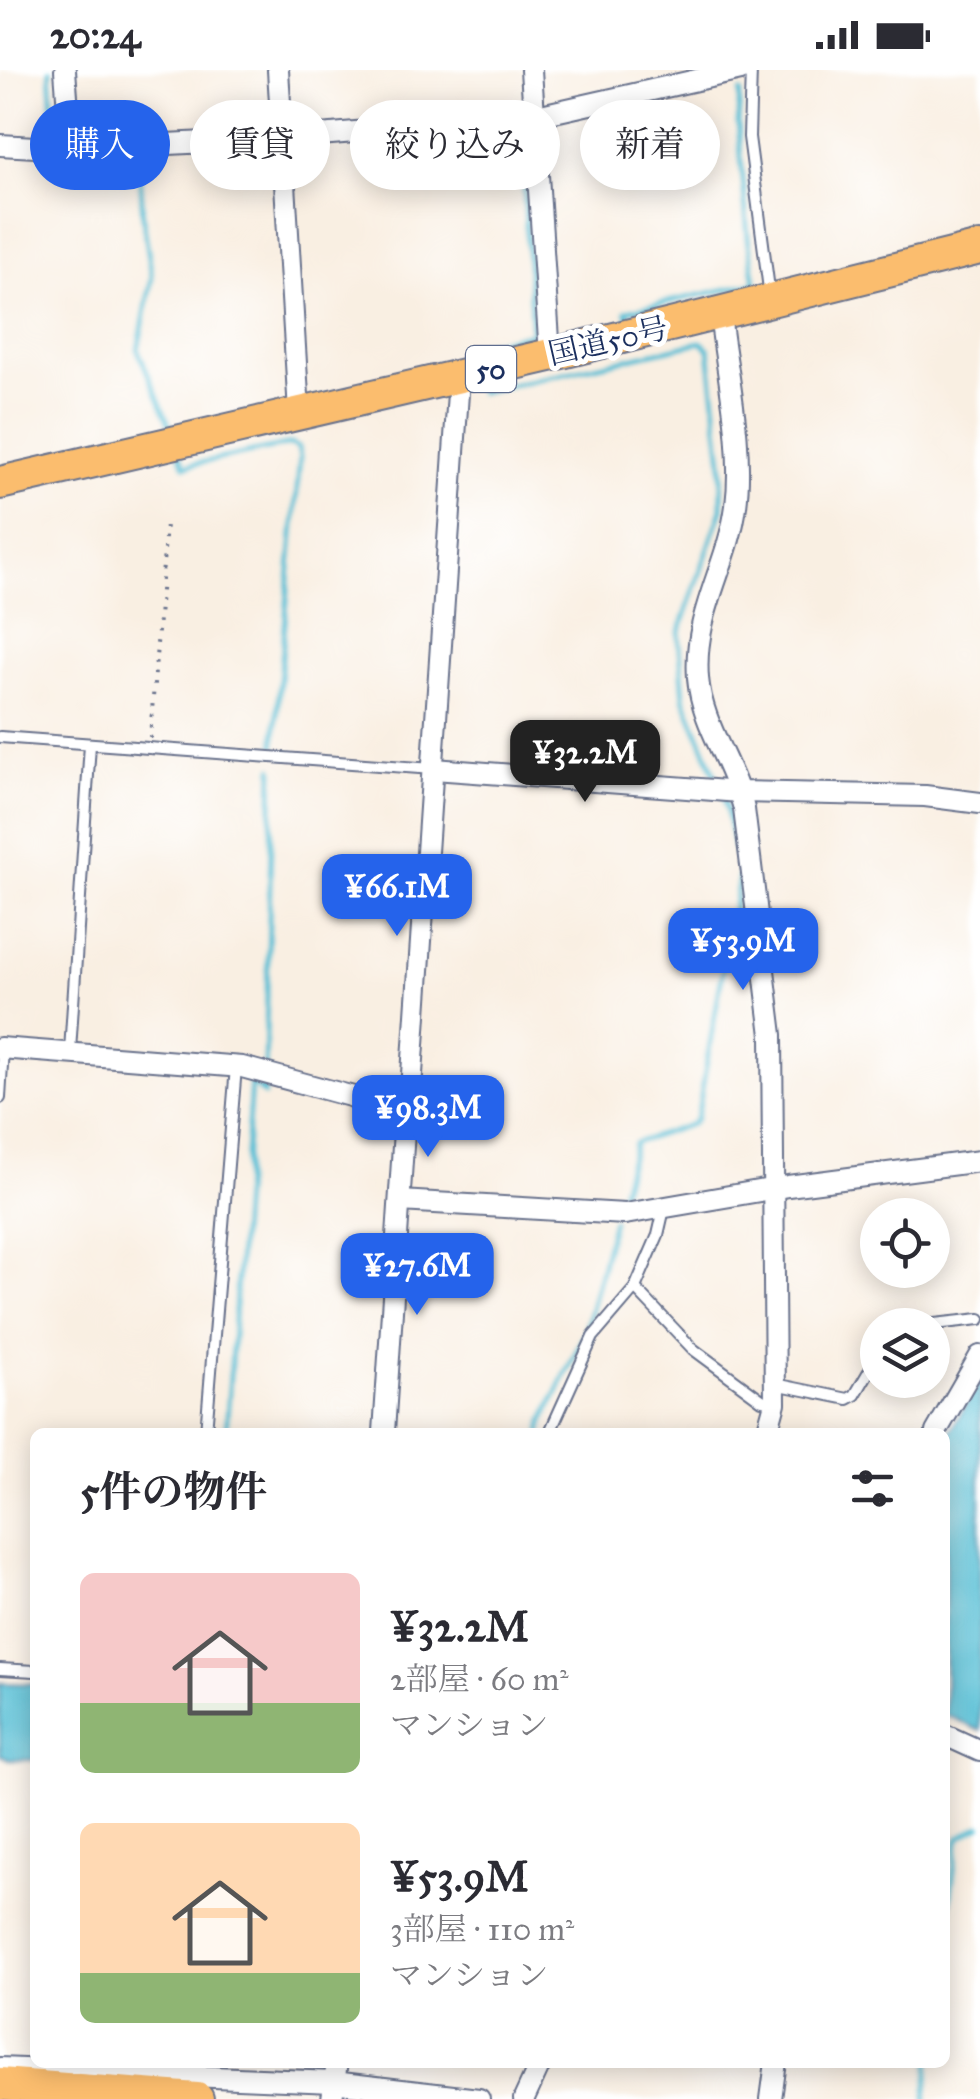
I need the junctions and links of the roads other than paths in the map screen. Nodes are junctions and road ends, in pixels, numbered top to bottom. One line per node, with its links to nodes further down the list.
1 (65, 70): 6 (street)
2 (278, 70): 7 (street)
3 (531, 70): 8 (street)
4 (741, 70): 9 (street)
5 (752, 70): 15 (lane)
6 (67, 100)
7 (281, 100)
8 (532, 100)
9 (560, 111)
10 (0, 145): 11 (street)
11 (30, 147)
12 (287, 190): 19 (street)
13 (538, 190): 17 (street)
14 (980, 248): 15 (highway, 国道50号 / 50)
15 (771, 301): 16 (highway, 国道50号 / 50)
16 (720, 314): 17 (highway, 国道50号 / 50); 24 (street)
17 (550, 355): 18 (highway, 国道50号 / 50)
18 (455, 377): 19 (highway, 国道50号 / 50); 23 (street)
19 (300, 412): 20 (highway, 国道50号 / 50)
20 (0, 483)
21 (0, 737): 22 (lane)
22 (90, 744): 23 (lane); 27 (lane)
23 (434, 770): 24 (street); 30 (street)
24 (740, 792): 25 (street); 32 (street)
25 (980, 803)
26 (2, 1048): 27 (street); 29 (lane)
27 (70, 1051): 28 (street)
28 (236, 1066): 30 (street); 41 (lane)
29 (0, 1098)
30 (405, 1116): 33 (street)
31 (980, 1161): 32 (street)
32 (773, 1190): 34 (street); 40 (street)
33 (400, 1201): 34 (street); 42 (street)
34 (664, 1209): 35 (lane)
35 (636, 1288): 40 (lane); 43 (lane)
36 (980, 1319): 37 (lane)
37 (950, 1322)
38 (980, 1356): 45 (street)
39 (860, 1388): 40 (lane)
40 (775, 1393): 44 (street)
41 (206, 1428)
42 (384, 1428)
43 (552, 1428)
44 (768, 1428)
45 (938, 1428)
46 (0, 1669): 47 (lane)
47 (30, 1670)
48 (950, 1737): 49 (street)
49 (980, 1751)
50 (0, 2068): 53 (street)
51 (538, 2068): 57 (street)
52 (775, 2068): 58 (street)
53 (334, 2081): 56 (street)
54 (0, 2084): 55 (highway)
55 (197, 2099)
56 (479, 2099)
57 (524, 2099)
58 (772, 2099)

